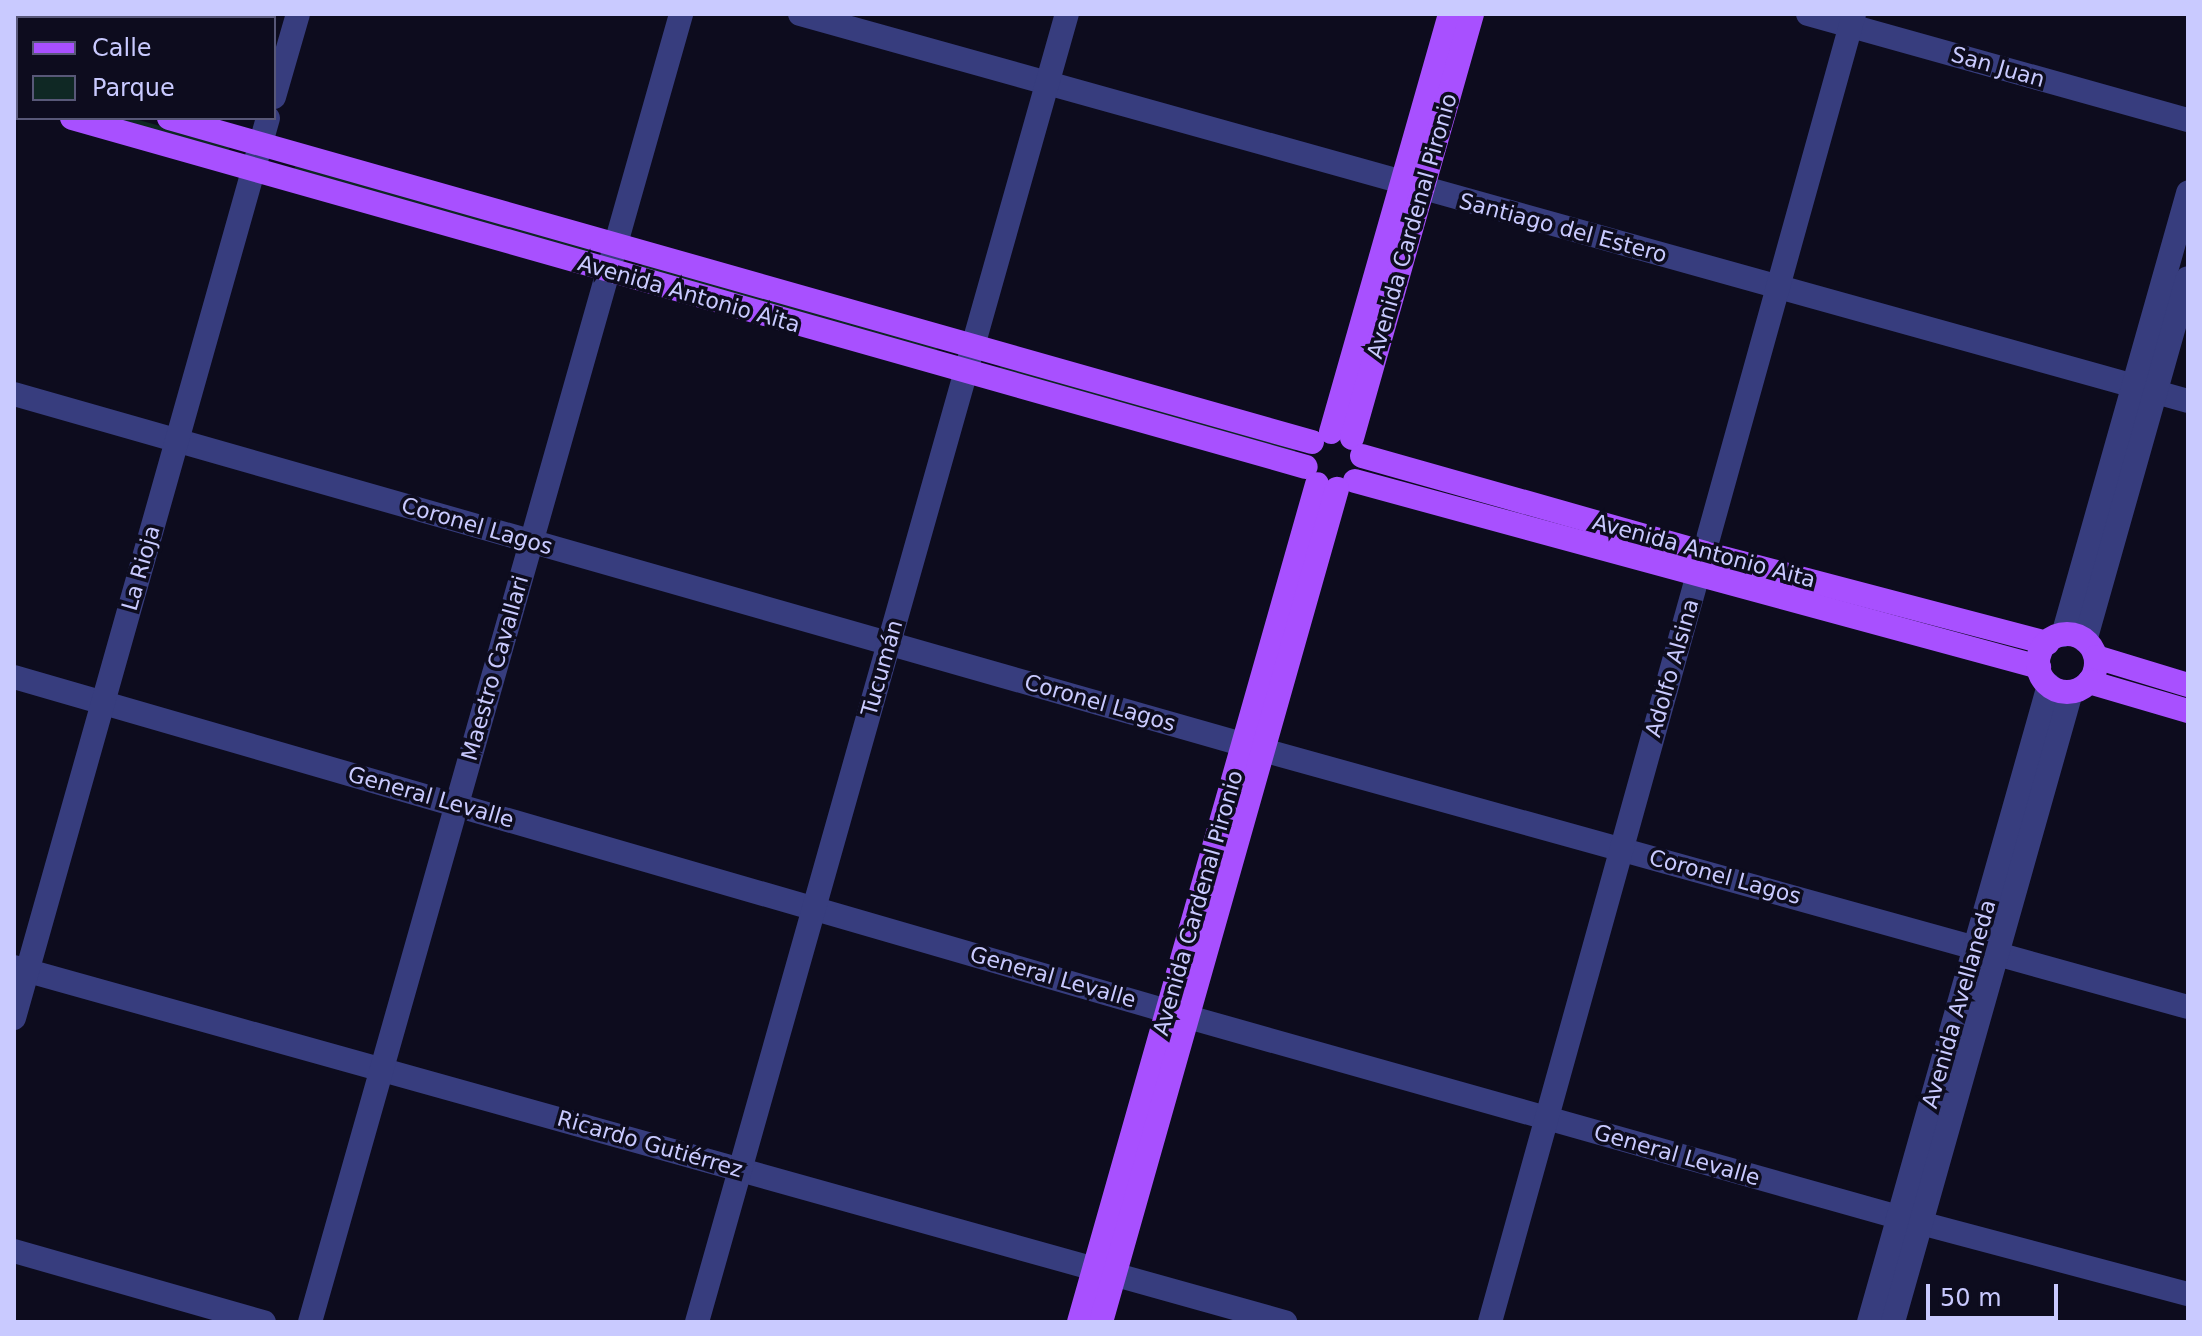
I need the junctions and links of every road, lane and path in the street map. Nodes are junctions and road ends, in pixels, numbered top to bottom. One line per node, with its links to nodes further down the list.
1 (298, 14): 10 (street)
2 (681, 14): 19 (street, Maestro Cavallari)
3 (800, 14): 9 (street, Santiago del Estero)
4 (1067, 14): 9 (street, Tucumán)
5 (1450, 14): 17 (main road, Avenida Cardenal Pironio)
6 (1472, 14): 17 (main road, Avenida Cardenal Pironio)
7 (1808, 14): 8 (street, San Juan)
8 (1852, 20): 14 (street, San Juan); 22 (street, Adolfo Alsina)
9 (1047, 83): 17 (street, Santiago del Estero); 23 (street, Tucumán)
10 (276, 90)
11 (79, 120): 16 (main road, Avenida Antonio Aita)
12 (176, 120): 15 (main road, Avenida Antonio Aita)
13 (267, 120): 15 (street, La Rioja)
14 (2188, 120)
15 (261, 144): 16 (street, La Rioja); 19 (main road, Avenida Antonio Aita)
16 (253, 171): 20 (main road, Avenida Antonio Aita); 28 (street, La Rioja)
17 (1412, 187): 22 (street, Santiago del Estero); 29 (main road, Avenida Cardenal Pironio)
18 (2188, 192): 25 (street)
19 (615, 245): 20 (street, Maestro Cavallari); 23 (main road, Avenida Antonio Aita)
20 (608, 271): 24 (main road, Avenida Antonio Aita); 31 (street, Maestro Cavallari)
21 (2188, 278): 25 (street)
22 (1778, 287): 25 (street, Santiago del Estero); 32 (street, Adolfo Alsina)
23 (973, 346): 24 (street, Tucumán); 29 (main road, Avenida Antonio Aita)
24 (966, 371): 30 (main road, Avenida Antonio Aita); 34 (street, Tucumán)
25 (2145, 389): 27 (street, Santiago del Estero); 35 (street)
26 (14, 394): 28 (street, Coronel Lagos)
27 (2188, 401)
28 (177, 442): 31 (street, Coronel Lagos); 39 (street, La Rioja)
29 (1339, 442): 30 (main road); 30 (main road); 32 (main road, Avenida Antonio Aita)
30 (1329, 480): 33 (main road, Avenida Antonio Aita); 41 (main road, Avenida Cardenal Pironio)
31 (531, 542): 34 (street, Coronel Lagos); 42 (street, Maestro Cavallari)
32 (1704, 553): 33 (street, Adolfo Alsina); 35 (main road, Avenida Antonio Aita)
33 (1697, 577): 37 (main road, Avenida Antonio Aita); 43 (street, Adolfo Alsina)
34 (889, 642): 41 (street, Coronel Lagos); 44 (street, Tucumán)
35 (2073, 644): 37 (main road); 37 (main road); 38 (main road, Avenida Antonio Aita)
36 (14, 677): 39 (street, General Levalle)
37 (2062, 681): 40 (main road, Avenida Antonio Aita); 45 (street, Avenida Avellaneda)
38 (2188, 685)
39 (103, 702): 42 (street, General Levalle); 46 (street, La Rioja)
40 (2188, 711)
41 (1253, 747): 43 (street, Coronel Lagos); 48 (main road, Avenida Cardenal Pironio)
42 (457, 804): 44 (street, General Levalle); 50 (street, Maestro Cavallari)
43 (1622, 849): 45 (street, Coronel Lagos); 51 (street, Adolfo Alsina)
44 (814, 907): 48 (street, General Levalle); 52 (street, Tucumán)
45 (1987, 949): 47 (street, Coronel Lagos); 53 (street, Avenida Avellaneda); 54 (street, Avenida Avellaneda)
46 (21, 968): 49 (street, La Rioja); 50 (street, Ricardo Gutiérrez)
47 (2188, 1007)
48 (1178, 1014): 51 (street, General Levalle); 56 (main road, Avenida Cardenal Pironio)
49 (14, 1018)
50 (382, 1069): 52 (street, Ricardo Gutiérrez); 59 (street, Maestro Cavallari)
51 (1547, 1119): 53 (street, General Levalle); 64 (street, Adolfo Alsina)
52 (740, 1169): 56 (street, Ricardo Gutiérrez); 60 (street, Tucumán)
53 (1898, 1217): 54 (street, General Levalle); 65 (street, Avenida Avellaneda)
54 (1922, 1223): 57 (street, General Levalle); 66 (street, Avenida Avellaneda)
55 (14, 1251): 58 (street)
56 (1104, 1272): 61 (main road, Avenida Cardenal Pironio); 62 (main road, Avenida Cardenal Pironio); 63 (street, Ricardo Gutiérrez)
57 (2188, 1294)
58 (264, 1322)
59 (310, 1322)
60 (697, 1322)
61 (1079, 1322)
62 (1101, 1322)
63 (1285, 1322)
64 (1490, 1322)
65 (1869, 1322)
66 (1893, 1322)

